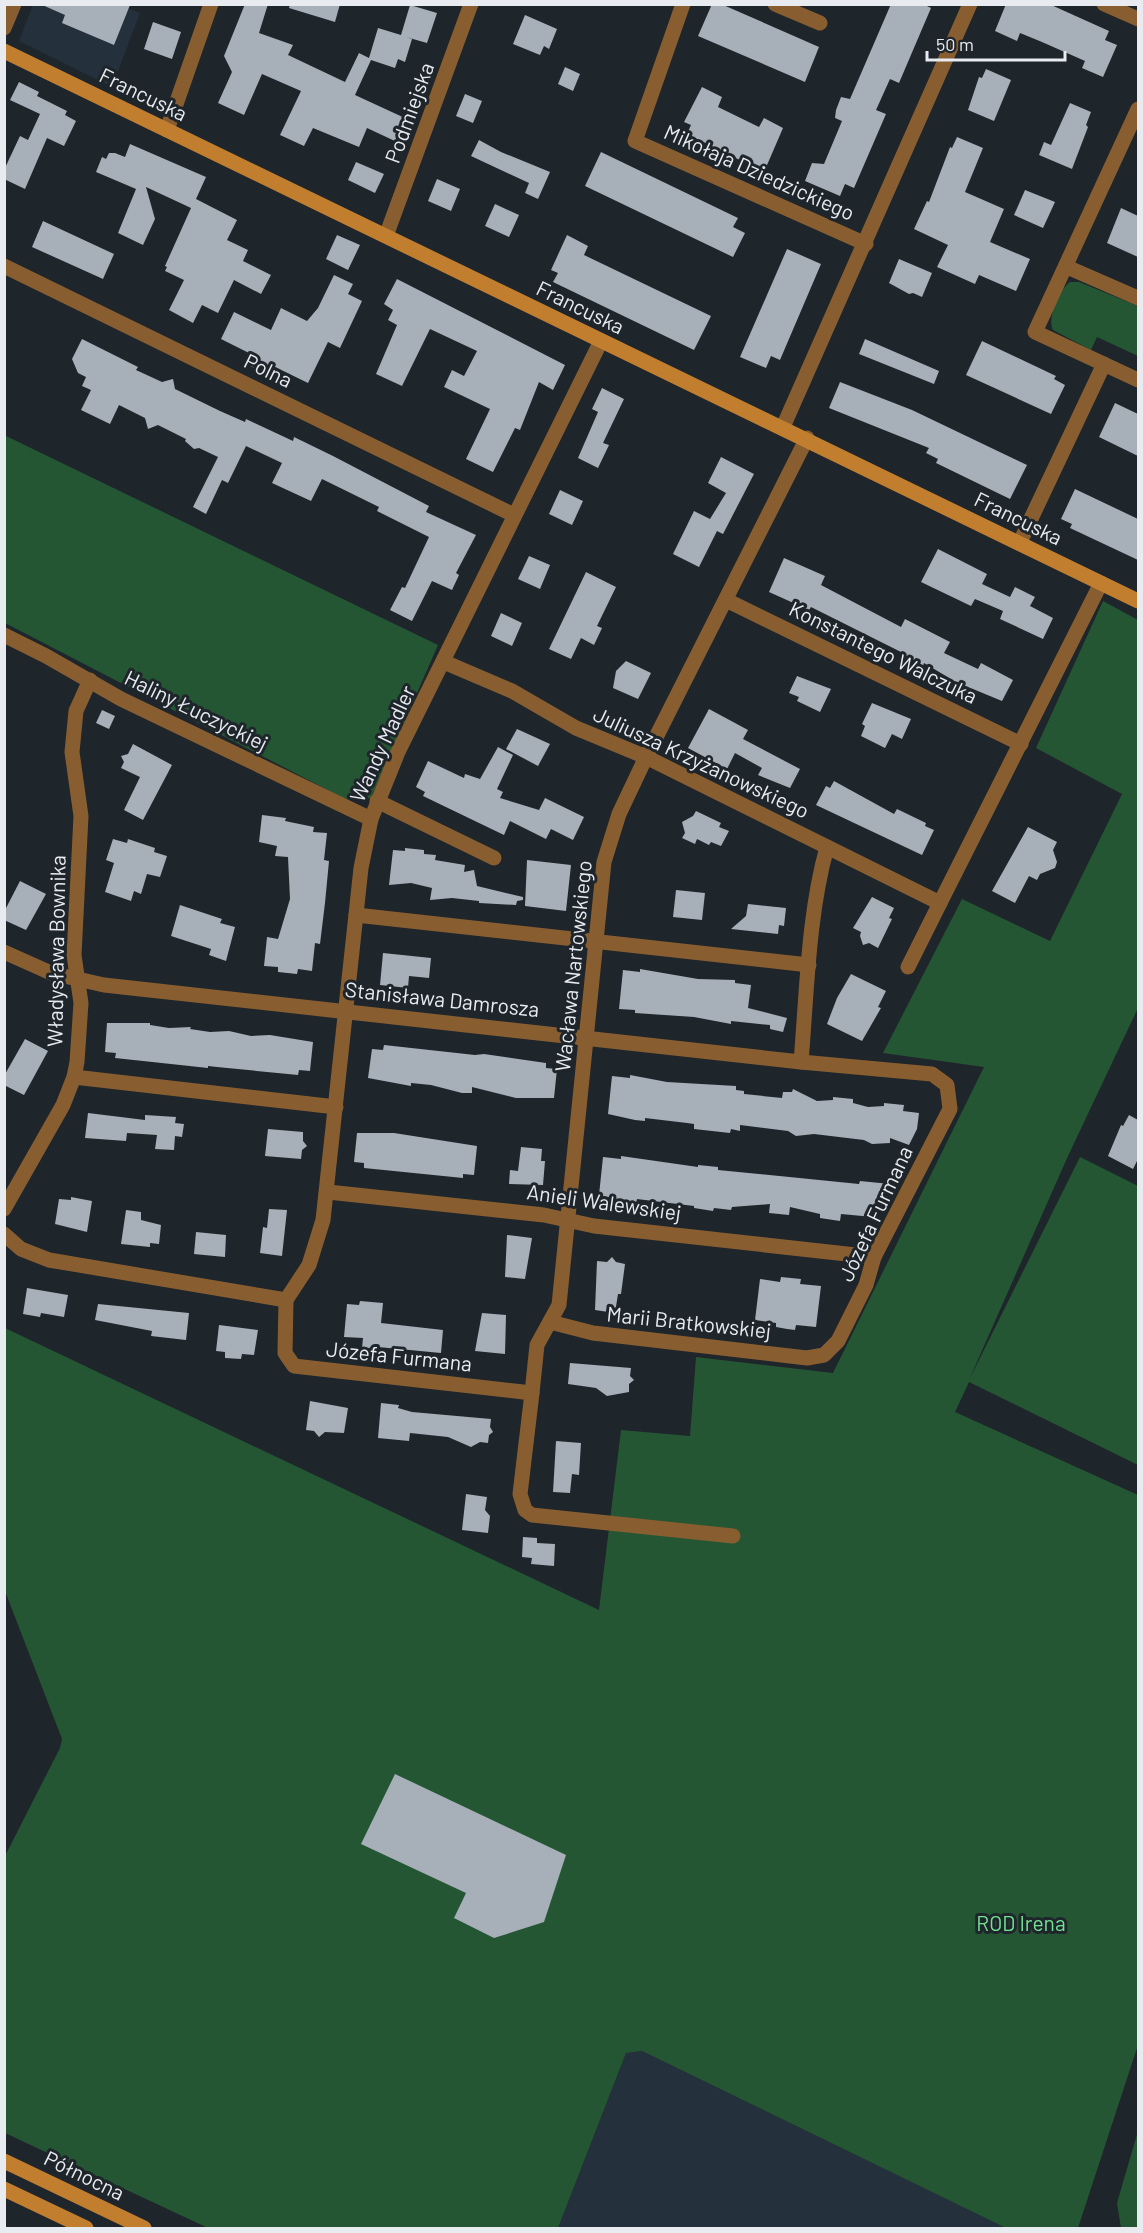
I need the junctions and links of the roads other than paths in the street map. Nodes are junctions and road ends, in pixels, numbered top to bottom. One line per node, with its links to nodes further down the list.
1 (14, 4): 10 (street)
2 (211, 4): 13 (street)
3 (471, 4): 14 (street, Podmiejska)
4 (683, 4): 15 (street, Mikołaja Dziedzickiego)
5 (776, 4): 9 (street)
6 (970, 4): 15 (street)
7 (1104, 4): 8 (street)
8 (1138, 19)
9 (820, 23)
10 (4, 28)
11 (4, 51): 13 (street, Francuska)
12 (1138, 109): 17 (street)
13 (167, 130): 14 (street, Francuska)
14 (386, 236): 19 (street, Francuska)
15 (866, 244): 22 (street)
16 (4, 266): 24 (street, Polna)
17 (1067, 267): 18 (street); 20 (street)
18 (1138, 298)
19 (601, 341): 22 (street, Francuska); 24 (street, Wandy Madler)
20 (1104, 364): 21 (street); 25 (street)
21 (1138, 380)
22 (783, 427): 23 (street, Francuska)
23 (807, 438): 25 (street, Francuska); 27 (street, Wacława Nartowskiego)
24 (514, 514): 30 (street, Wandy Madler)
25 (1020, 542): 26 (street, Francuska)
26 (1101, 583): 28 (street, Francuska); 32 (street)
27 (726, 600): 32 (street, Konstantego Walczuka); 33 (street, Wacława Nartowskiego)
28 (1138, 601)
29 (4, 635): 31 (street, Haliny Łuczyckiej)
30 (444, 662): 33 (street, Juliusza Krzyżanowskiego); 34 (street, Wandy Madler)
31 (90, 680): 35 (street, Haliny Łuczyckiej); 44 (street, Władysława Bownika)
32 (1021, 744): 38 (street)
33 (646, 757): 36 (street, Juliusza Krzyżanowskiego); 40 (street, Wacława Nartowskiego)
34 (377, 801): 35 (street, Wandy Madler); 37 (street)
35 (371, 819): 39 (street, Wandy Madler)
36 (827, 847): 38 (street, Juliusza Krzyżanowskiego); 42 (street)
37 (494, 858)
38 (940, 903): 43 (street)
39 (356, 915): 40 (street); 45 (street, Wandy Madler)
40 (596, 941): 42 (street); 46 (street, Wacława Nartowskiego)
41 (4, 952): 44 (street, Stanisława Damrosza)
42 (809, 965): 47 (street)
43 (908, 967)
44 (77, 981): 45 (street, Stanisława Damrosza); 48 (street, Władysława Bownika)
45 (345, 1010): 46 (street, Stanisława Damrosza); 50 (street, Wandy Madler)
46 (588, 1037): 47 (street, Stanisława Damrosza); 53 (street, Wacława Nartowskiego)
47 (801, 1062): 49 (street, Stanisława Damrosza)
48 (74, 1077): 50 (street); 52 (street, Władysława Bownika)
49 (947, 1085): 55 (street, Józefa Furmana)
50 (336, 1107): 51 (street, Wandy Madler)
51 (328, 1192): 53 (street, Anieli Walewskiej); 56 (street, Wandy Madler)
52 (4, 1209)
53 (570, 1221): 55 (street, Anieli Walewskiej); 57 (street, Wacława Nartowskiego)
54 (4, 1234): 56 (street)
55 (874, 1257): 58 (street, Józefa Furmana)
56 (286, 1300): 59 (street, Józefa Furmana)
57 (550, 1322): 58 (street, Marii Bratkowskiej); 59 (street, Wacława Nartowskiego)
58 (824, 1354)
59 (532, 1394): 60 (street)
60 (733, 1536)
61 (4, 2161): 64 (street, Północna)
62 (4, 2189): 63 (street)
63 (86, 2229)
64 (144, 2229)

